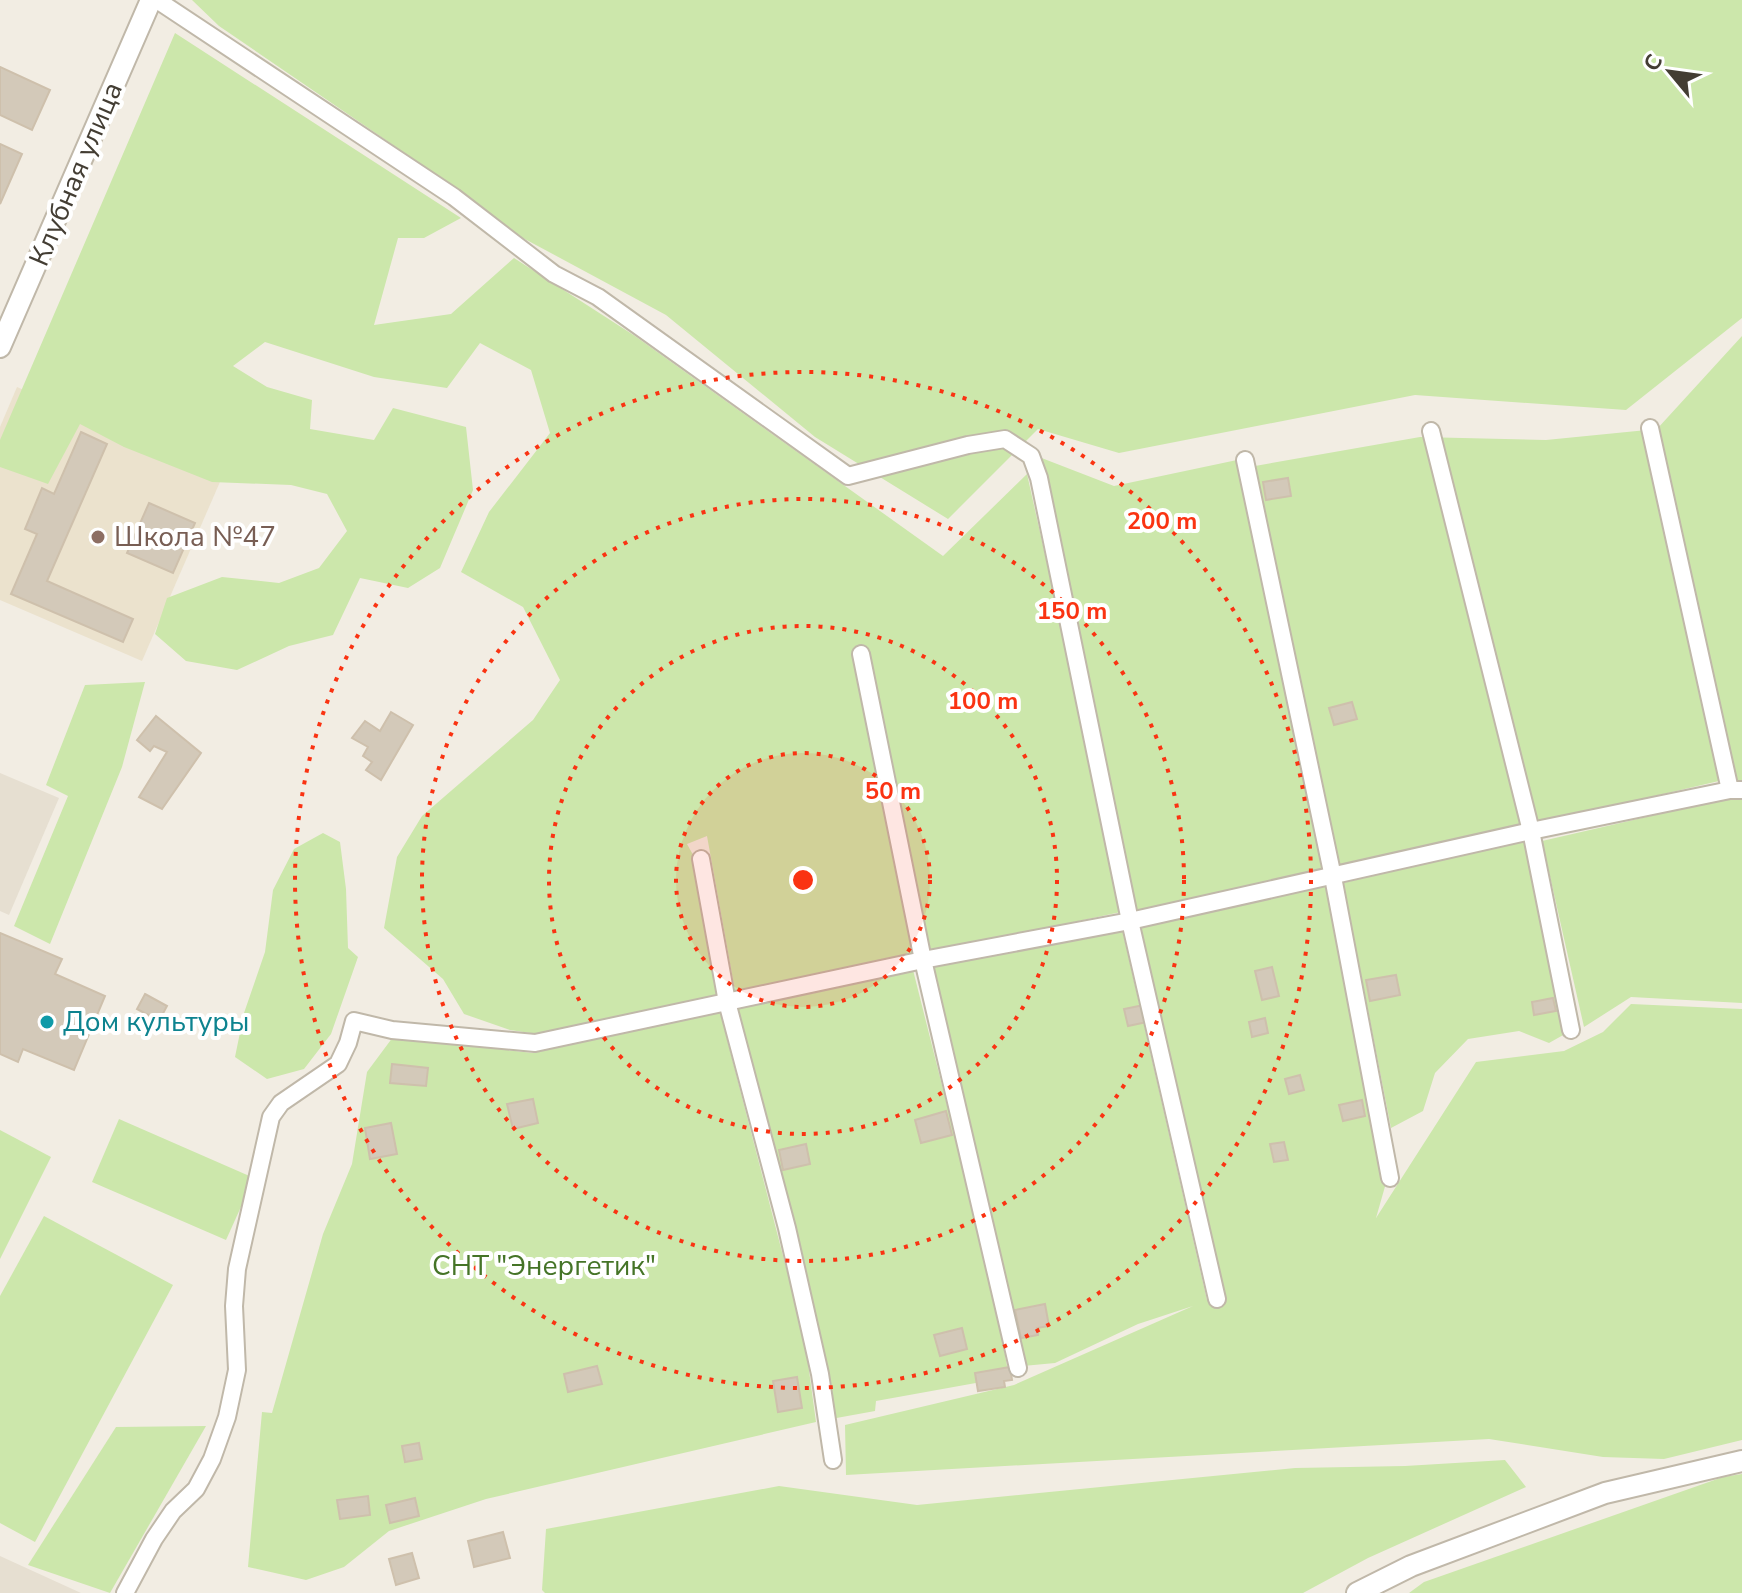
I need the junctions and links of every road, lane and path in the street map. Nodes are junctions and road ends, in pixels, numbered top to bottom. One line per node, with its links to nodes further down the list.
1 (154, 0): 2 (street, Клубная улица); 12 (street)
2 (6, 319): 3 (street, Клубная улица)
3 (0, 347)
4 (1650, 428): 8 (street)
5 (1431, 431): 9 (street)
6 (1245, 460): 11 (street)
7 (861, 654): 13 (street)
8 (1736, 790): 9 (street)
9 (1531, 831): 11 (street); 15 (street)
10 (701, 859): 14 (street)
11 (1333, 877): 12 (street); 16 (street)
12 (1130, 921): 13 (street); 17 (street)
13 (923, 960): 14 (street); 18 (street)
14 (727, 1002): 19 (street); 21 (street)
15 (1571, 1030)
16 (1390, 1178)
17 (1217, 1299)
18 (1018, 1368)
19 (833, 1460)
20 (1742, 1461): 22 (street)
21 (125, 1593)
22 (1357, 1593)

